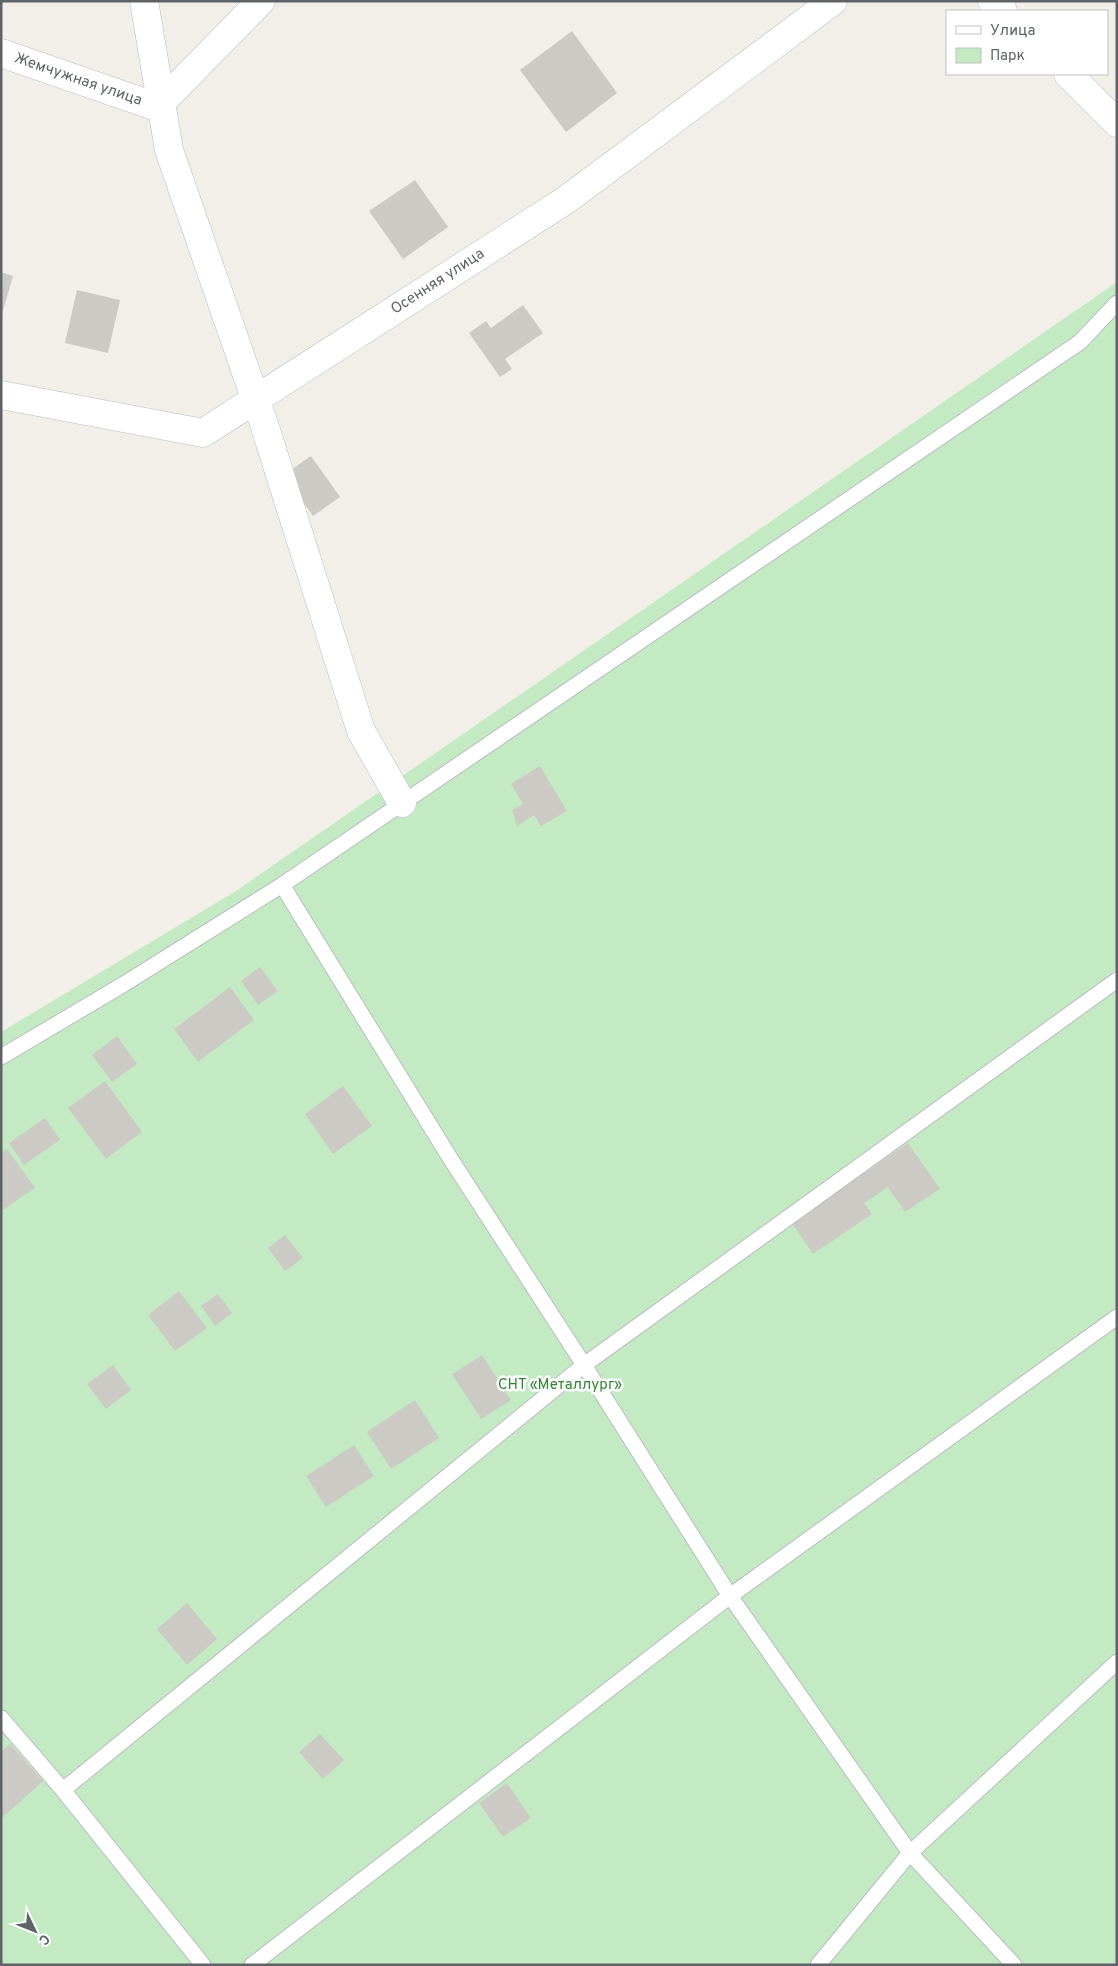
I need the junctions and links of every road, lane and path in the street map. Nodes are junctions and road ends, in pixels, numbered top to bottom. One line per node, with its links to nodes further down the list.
1 (144, 1): 8 (street)
2 (261, 1): 8 (street, Жемчужная улица)
3 (832, 1): 12 (street, Осенняя улица)
4 (992, 1): 5 (street)
5 (1002, 10)
6 (1, 53): 8 (street, Жемчужная улица)
7 (1069, 75): 9 (street)
8 (161, 103): 12 (street)
9 (1117, 123)
10 (1117, 303): 13 (lane)
11 (1, 395): 12 (street, Осенняя улица)
12 (255, 399): 13 (street)
13 (402, 803): 14 (lane)
14 (282, 885): 16 (lane); 18 (lane)
15 (1117, 980): 18 (lane)
16 (1, 1057)
17 (1117, 1317): 19 (lane)
18 (584, 1365): 19 (lane); 22 (lane)
19 (730, 1596): 23 (lane); 25 (lane)
20 (1117, 1662): 23 (lane)
21 (1, 1718): 22 (lane)
22 (63, 1790): 24 (lane)
23 (910, 1853): 26 (lane); 27 (lane)
24 (203, 1965)
25 (252, 1965)
26 (818, 1965)
27 (1014, 1965)

